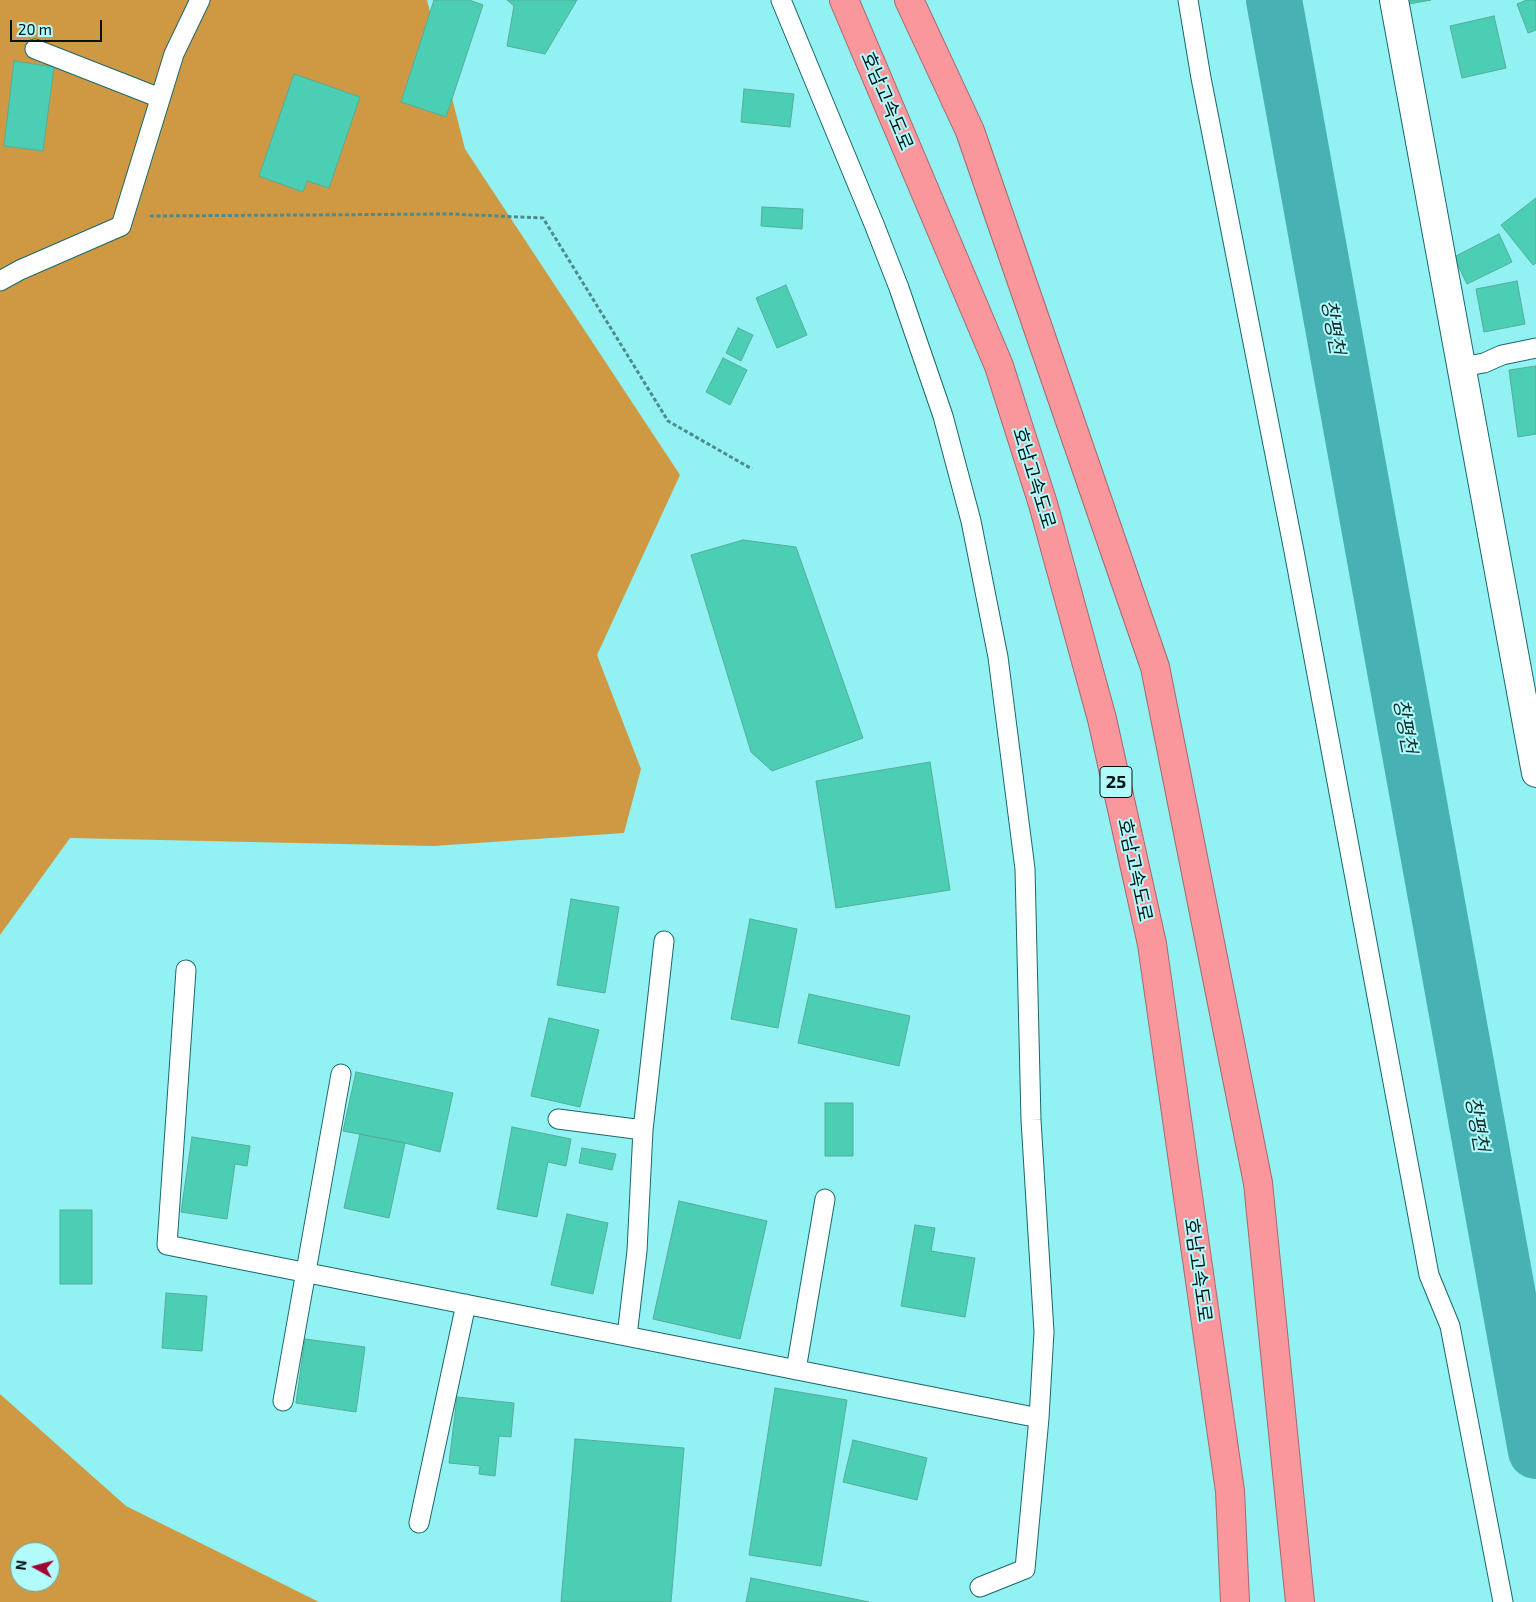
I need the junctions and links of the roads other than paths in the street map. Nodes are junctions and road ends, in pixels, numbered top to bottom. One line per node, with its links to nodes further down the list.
1 (200, 0): 8 (lane)
2 (781, 0): 24 (lane)
3 (844, 0): 27 (highway, 호남고속도로 / 25)
4 (908, 0): 28 (highway)
5 (1188, 0): 29 (lane)
6 (1394, 0): 11 (street)
7 (35, 49): 8 (lane)
8 (160, 98): 9 (lane)
9 (0, 281)
10 (1536, 348): 11 (lane)
11 (1461, 367): 12 (street)
12 (1536, 773)
13 (664, 941): 17 (lane)
14 (186, 970): 19 (lane)
15 (341, 1074): 19 (lane)
16 (558, 1119): 17 (lane)
17 (643, 1130): 21 (lane)
18 (824, 1199): 22 (lane)
19 (306, 1273): 20 (lane); 23 (lane)
20 (466, 1304): 21 (lane); 25 (lane)
21 (627, 1336): 22 (lane)
22 (796, 1370): 24 (lane)
23 (283, 1400)
24 (1039, 1418): 26 (lane)
25 (419, 1522)
26 (980, 1587)
27 (1235, 1602)
28 (1300, 1602)
29 (1503, 1602)

